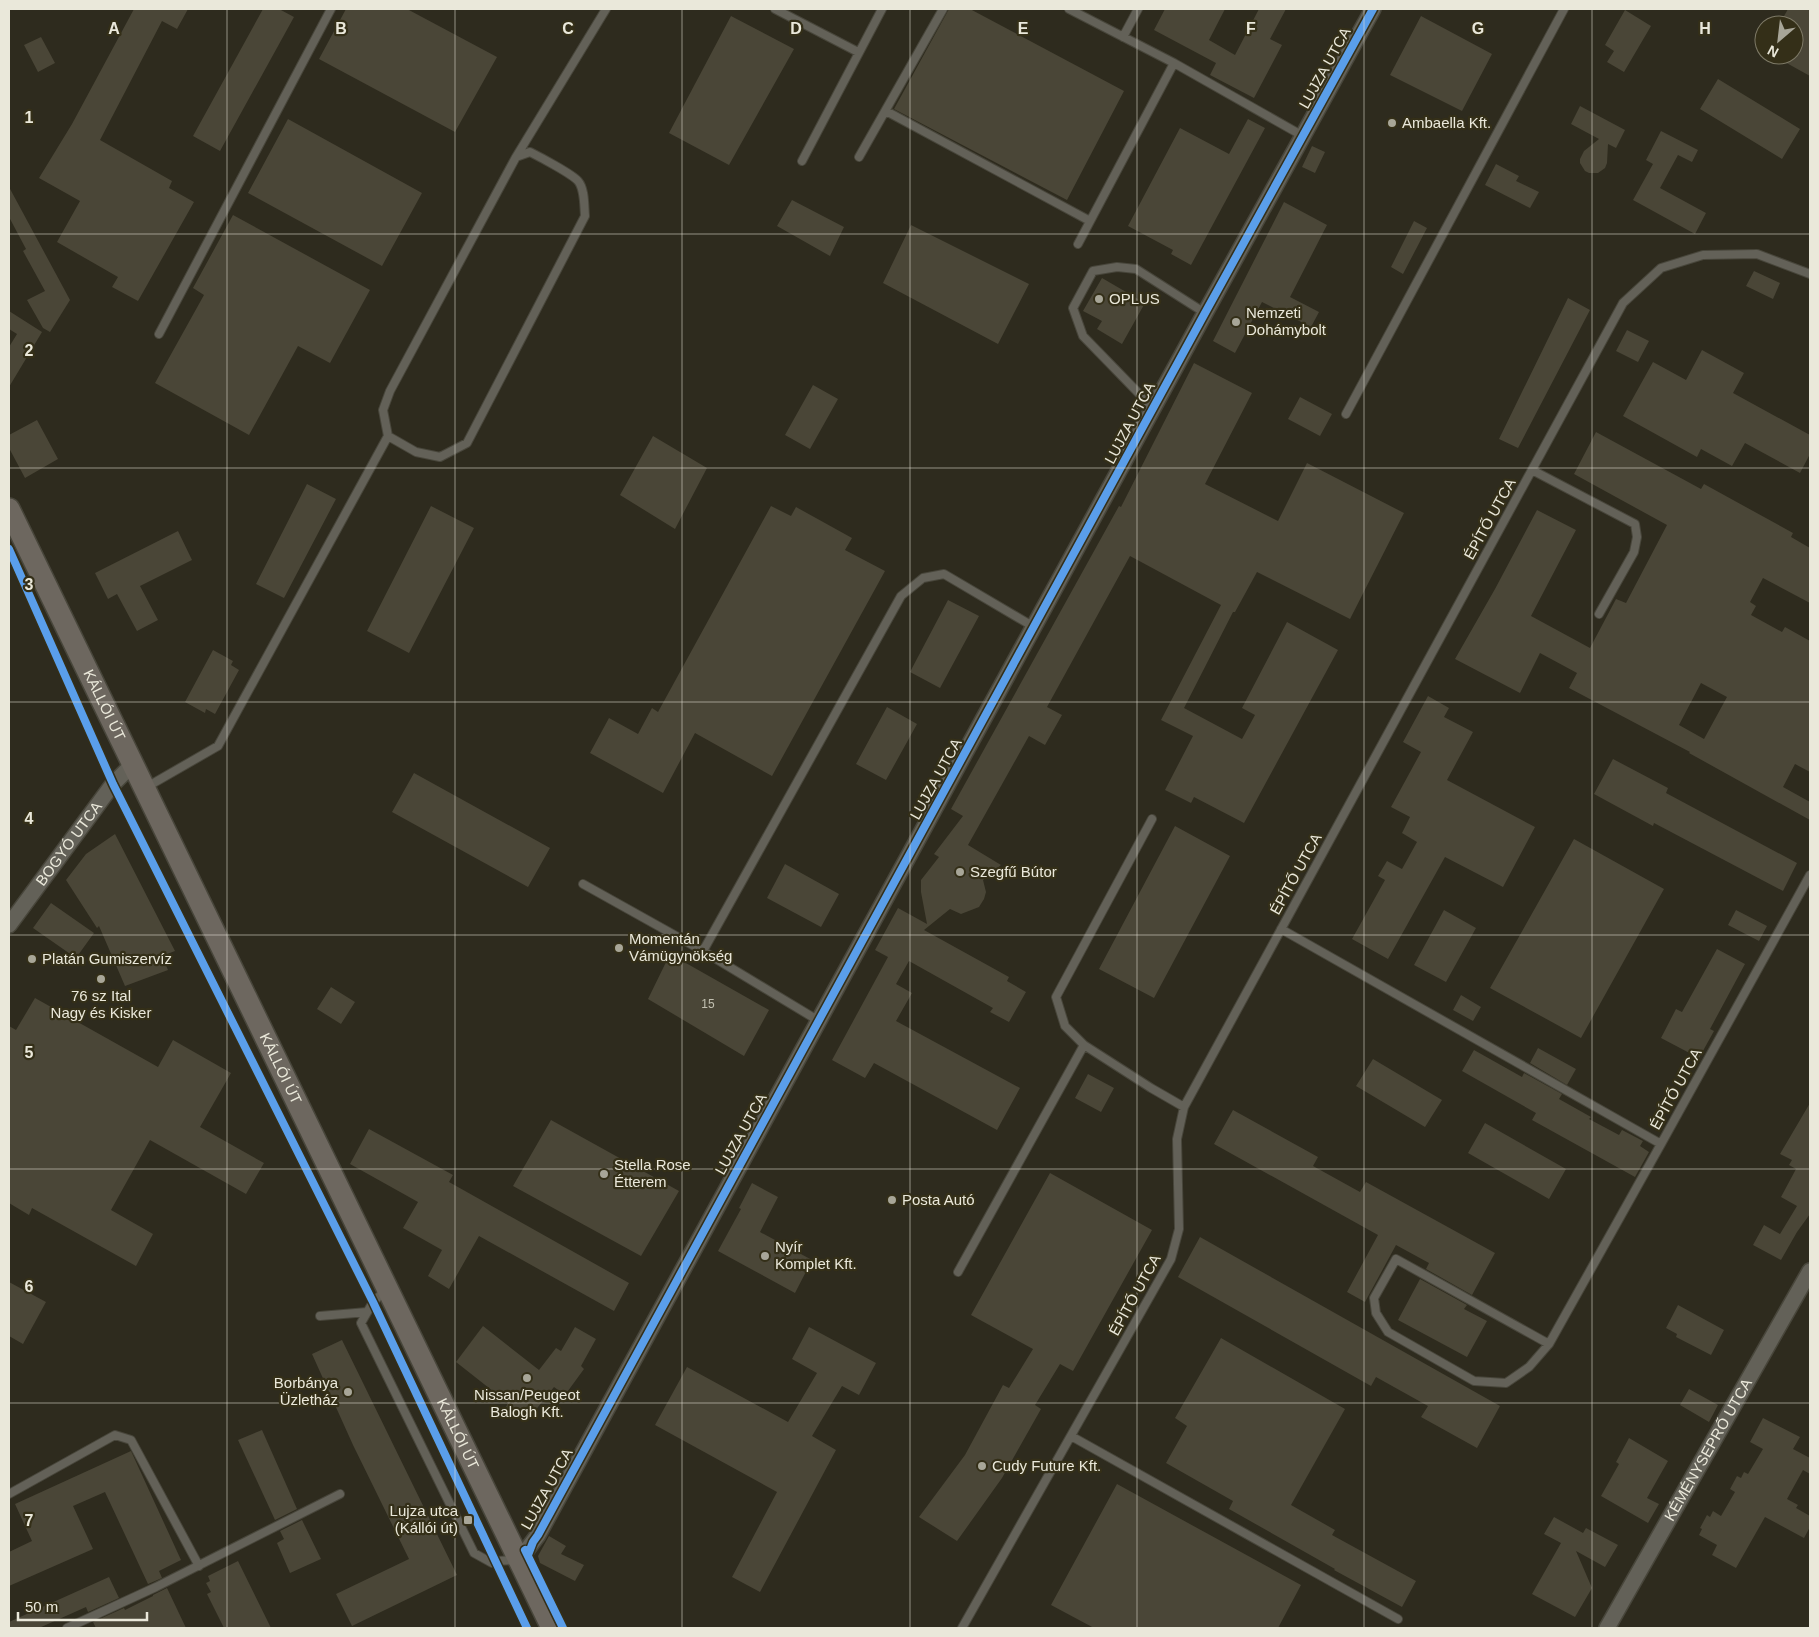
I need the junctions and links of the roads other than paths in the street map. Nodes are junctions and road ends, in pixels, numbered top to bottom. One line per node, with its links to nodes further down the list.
1 (330, 9): 22 (lane)
2 (606, 9): 15 (lane)
3 (775, 9): 11 (lane)
4 (882, 9): 11 (lane)
5 (943, 9): 13 (lane)
6 (1069, 9): 10 (lane)
7 (1138, 9): 10 (lane)
8 (1373, 9): 14 (street, LUJZA UTCA)
9 (1564, 9): 24 (lane)
10 (1123, 37): 12 (lane)
11 (858, 52): 17 (lane)
12 (1174, 63): 14 (lane); 18 (lane)
13 (886, 111): 16 (lane); 18 (lane)
14 (1303, 136): 21 (street, LUJZA UTCA)
15 (516, 157): 25 (lane); 25 (lane)
16 (859, 157)
17 (802, 161)
18 (1090, 221): 19 (lane)
19 (1078, 244)
20 (1810, 274): 26 (lane, ÉPÍTŐ UTCA)
21 (1205, 313): 23 (street, LUJZA UTCA); 23 (lane)
22 (159, 334)
23 (1154, 409): 29 (street, LUJZA UTCA)
24 (1346, 414)
25 (388, 436): 31 (lane)
26 (1532, 470): 28 (lane); 36 (lane, ÉPÍTŐ UTCA)
27 (9, 509): 30 (main road, KÁLLÓI ÚT)
28 (1599, 614)
29 (1034, 627): 37 (lane); 38 (street, LUJZA UTCA)
30 (134, 764): 31 (main road, KÁLLÓI ÚT); 35 (street, BOGYÓ UTCA)
31 (145, 788): 44 (main road, KÁLLÓI ÚT)
32 (1152, 819): 39 (lane)
33 (1810, 875): 41 (lane, ÉPÍTŐ UTCA)
34 (583, 884): 37 (lane)
35 (9, 926)
36 (1281, 929): 40 (lane, ÉPÍTŐ UTCA); 41 (lane, ÉPÍTŐ UTCA)
37 (703, 951): 38 (lane)
38 (819, 1021): 51 (street, LUJZA UTCA)
39 (1084, 1045): 40 (lane); 43 (lane)
40 (1184, 1107): 48 (lane, ÉPÍTŐ UTCA)
41 (1661, 1144): 47 (lane)
42 (1810, 1271): 57 (street, KÉMÉNYSEPRŐ UTCA)
43 (958, 1272)
44 (388, 1289): 45 (lane); 51 (main road, KÁLLÓI ÚT)
45 (367, 1312): 46 (lane); 51 (lane)
46 (320, 1316)
47 (1549, 1344): 47 (lane)
48 (1071, 1436): 53 (lane); 56 (lane, ÉPÍTŐ UTCA)
49 (9, 1494): 52 (lane)
50 (340, 1494): 52 (lane)
51 (519, 1560): 55 (main road, KÁLLÓI ÚT)
52 (199, 1566): 54 (lane)
53 (1398, 1619)
54 (67, 1628)
55 (552, 1628)
56 (962, 1628)
57 (1607, 1628)

